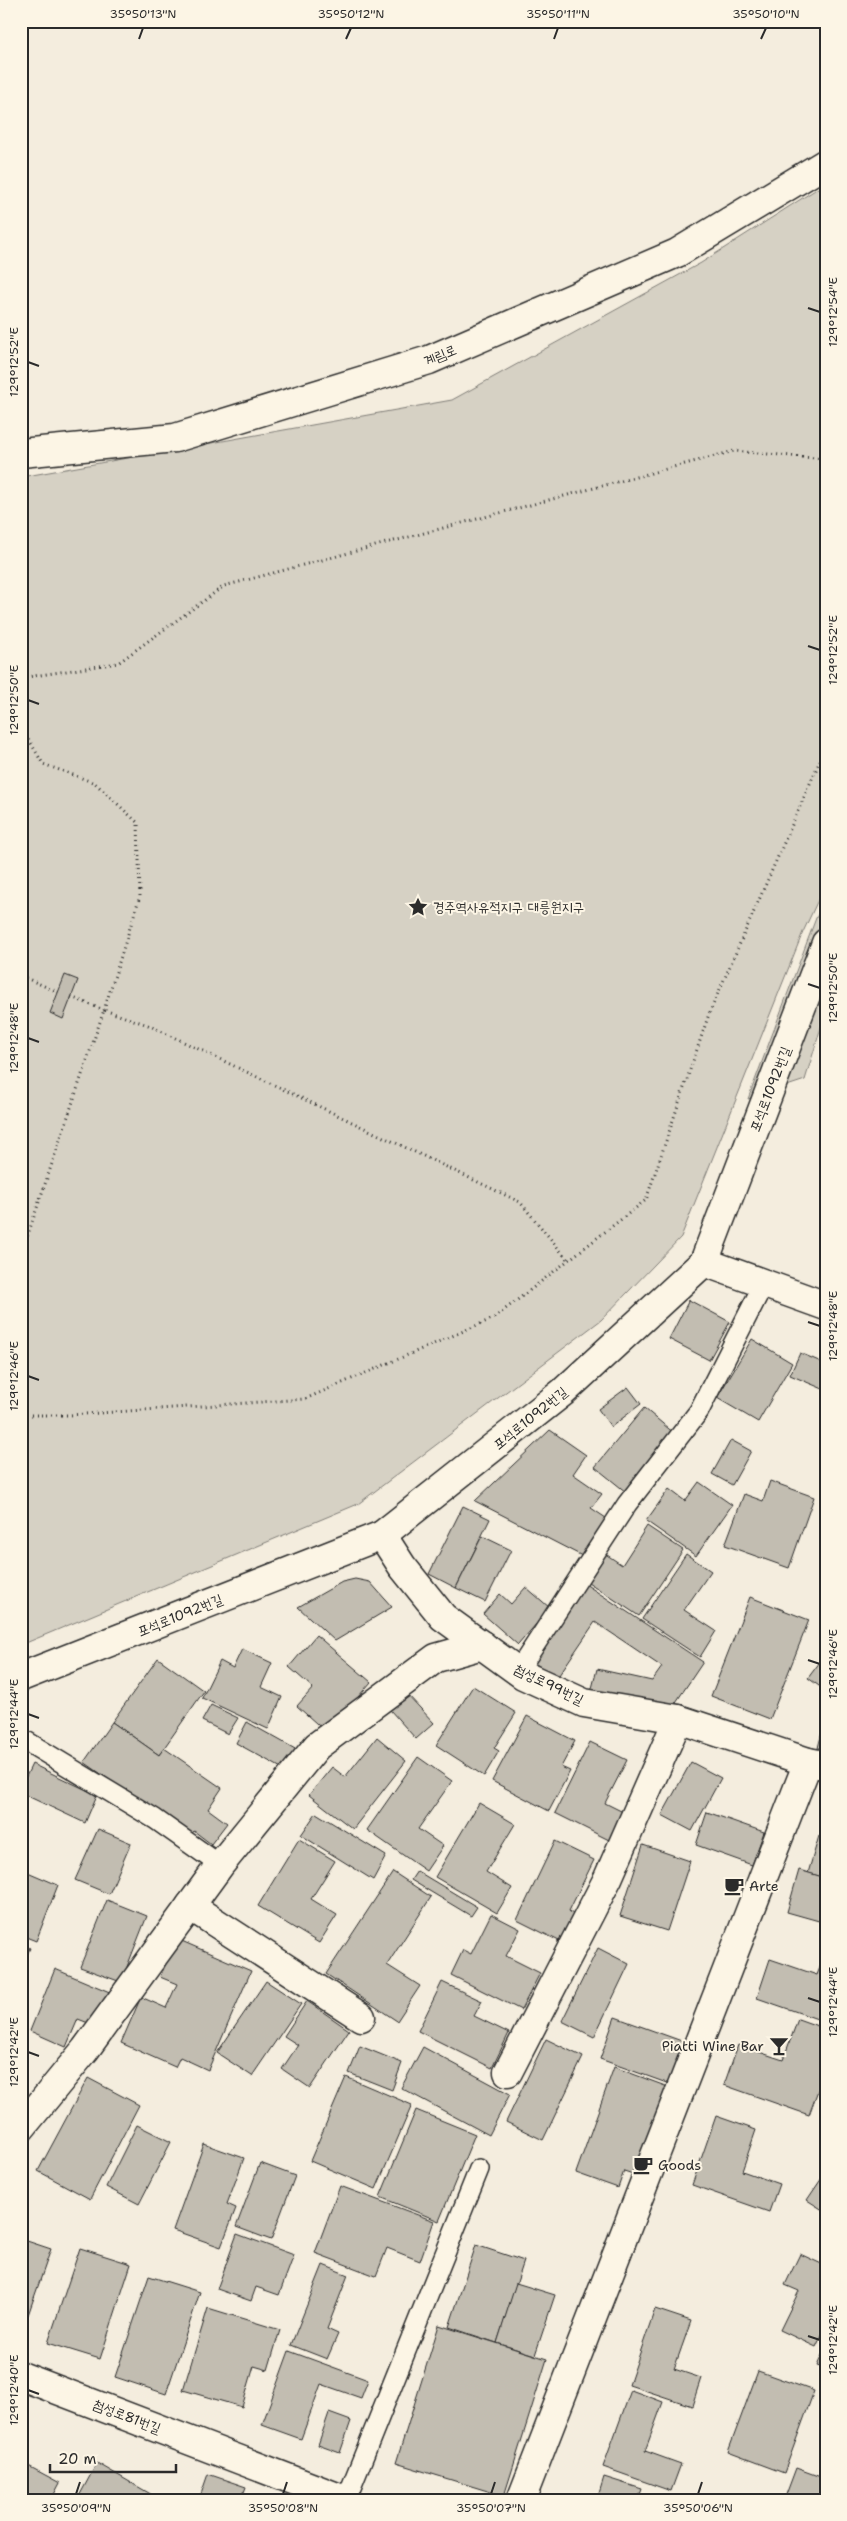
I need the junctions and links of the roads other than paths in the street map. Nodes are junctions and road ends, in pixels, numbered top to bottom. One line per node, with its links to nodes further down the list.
1 (826, 163): 2 (street, 계림로)
2 (21, 453)
3 (826, 943): 4 (street, 포석로1092번길)
4 (704, 1262): 5 (street); 7 (street, 포석로1092번길)
5 (764, 1283): 6 (street); 9 (lane)
6 (826, 1306)
7 (382, 1535): 8 (street, 첨성로99번길); 10 (street, 포석로1092번길)
8 (482, 1645): 9 (street, 첨성로99번길); 14 (street)
9 (518, 1671): 11 (street, 첨성로99번길)
10 (21, 1678)
11 (678, 1719): 13 (street, 첨성로99번길); 17 (street)
12 (21, 1738): 14 (lane)
13 (817, 1763): 22 (street)
14 (220, 1865): 15 (street)
15 (190, 1906): 16 (street); 18 (street)
16 (361, 2017)
17 (508, 2072)
18 (21, 2128)
19 (479, 2169): 21 (lane)
20 (21, 2376): 21 (street, 첨성로81번길)
21 (345, 2500)
22 (521, 2500)

